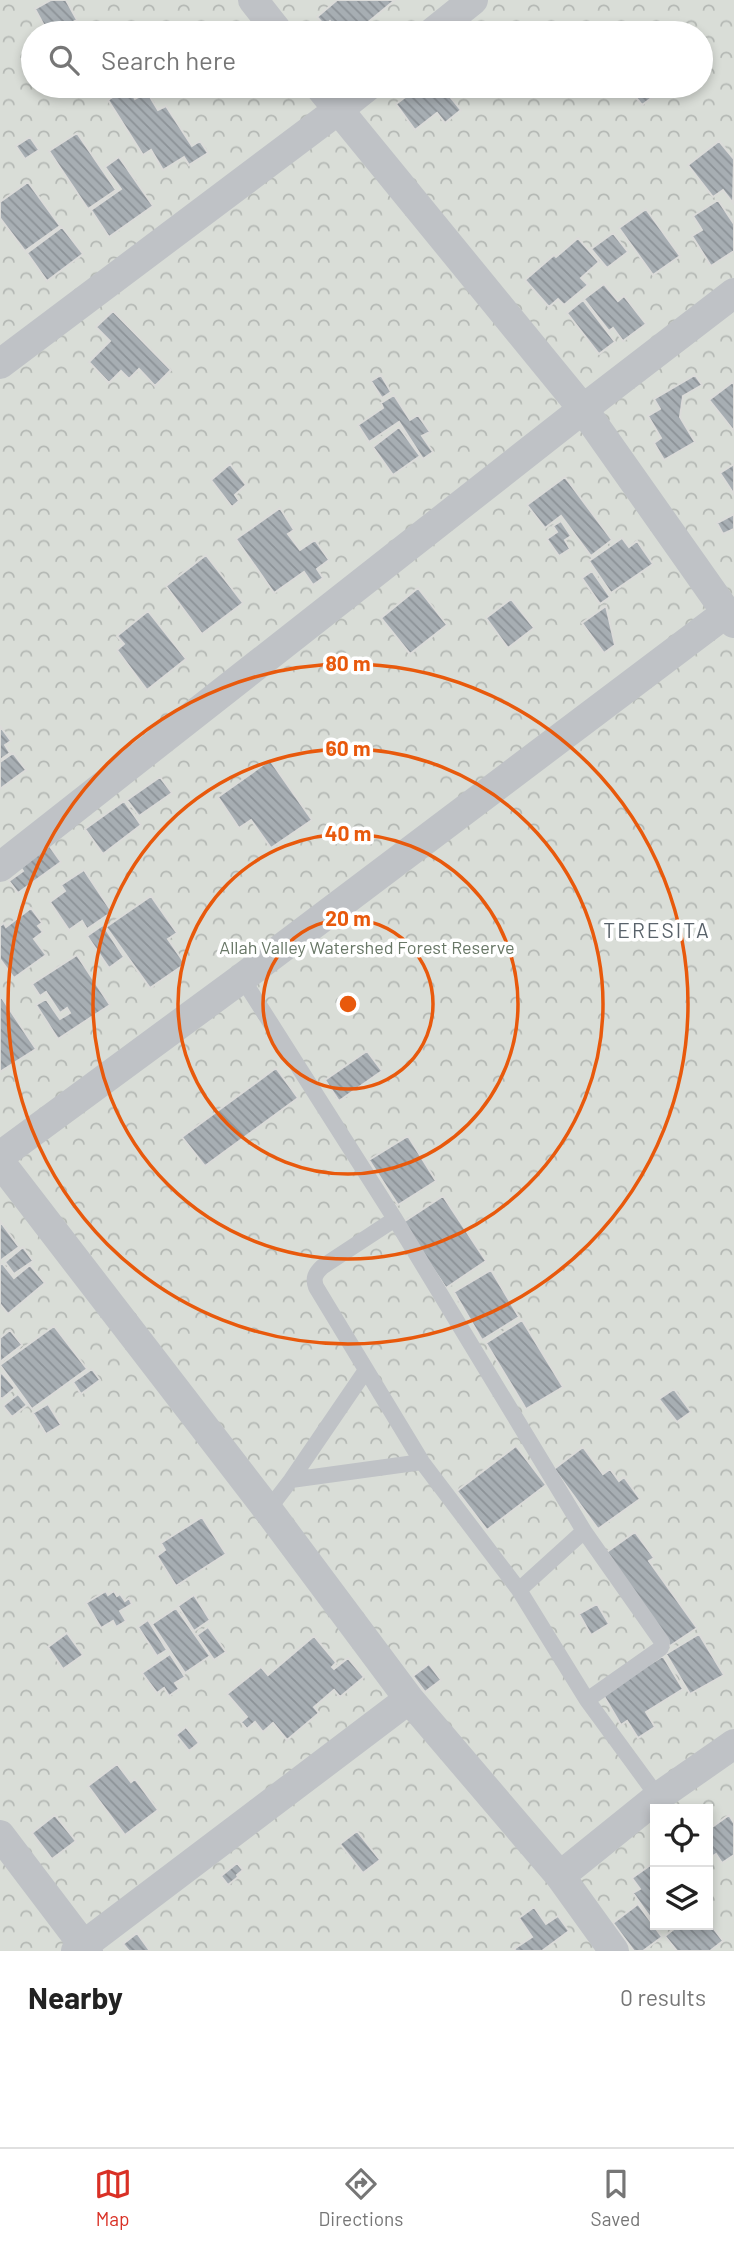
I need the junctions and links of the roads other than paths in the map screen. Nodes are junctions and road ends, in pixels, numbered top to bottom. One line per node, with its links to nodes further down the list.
1 (253, 0): 3 (street)
2 (472, 0): 4 (street)
3 (270, 21)
4 (447, 21)
5 (328, 98): 7 (street)
6 (353, 98): 7 (street)
7 (338, 110): 9 (street); 10 (street)
8 (734, 293): 10 (street)
9 (0, 364)
10 (583, 409): 11 (street); 12 (street)
11 (730, 618): 13 (street)
12 (0, 867)
13 (242, 978): 14 (street); 16 (lane)
14 (0, 1156)
15 (0, 1162): 20 (street)
16 (395, 1219): 17 (lane); 21 (lane)
17 (366, 1370): 18 (lane); 19 (lane)
18 (422, 1462): 19 (lane); 22 (lane)
19 (291, 1480): 20 (lane)
20 (268, 1510): 23 (street)
21 (584, 1531): 22 (lane); 24 (lane)
22 (519, 1590): 24 (lane)
23 (409, 1699): 28 (street); 29 (street)
24 (587, 1700): 26 (lane)
25 (734, 1744): 26 (street)
26 (658, 1797): 28 (street)
27 (0, 1835): 29 (street)
28 (560, 1875): 30 (street)
29 (83, 1949)
30 (614, 1951)

